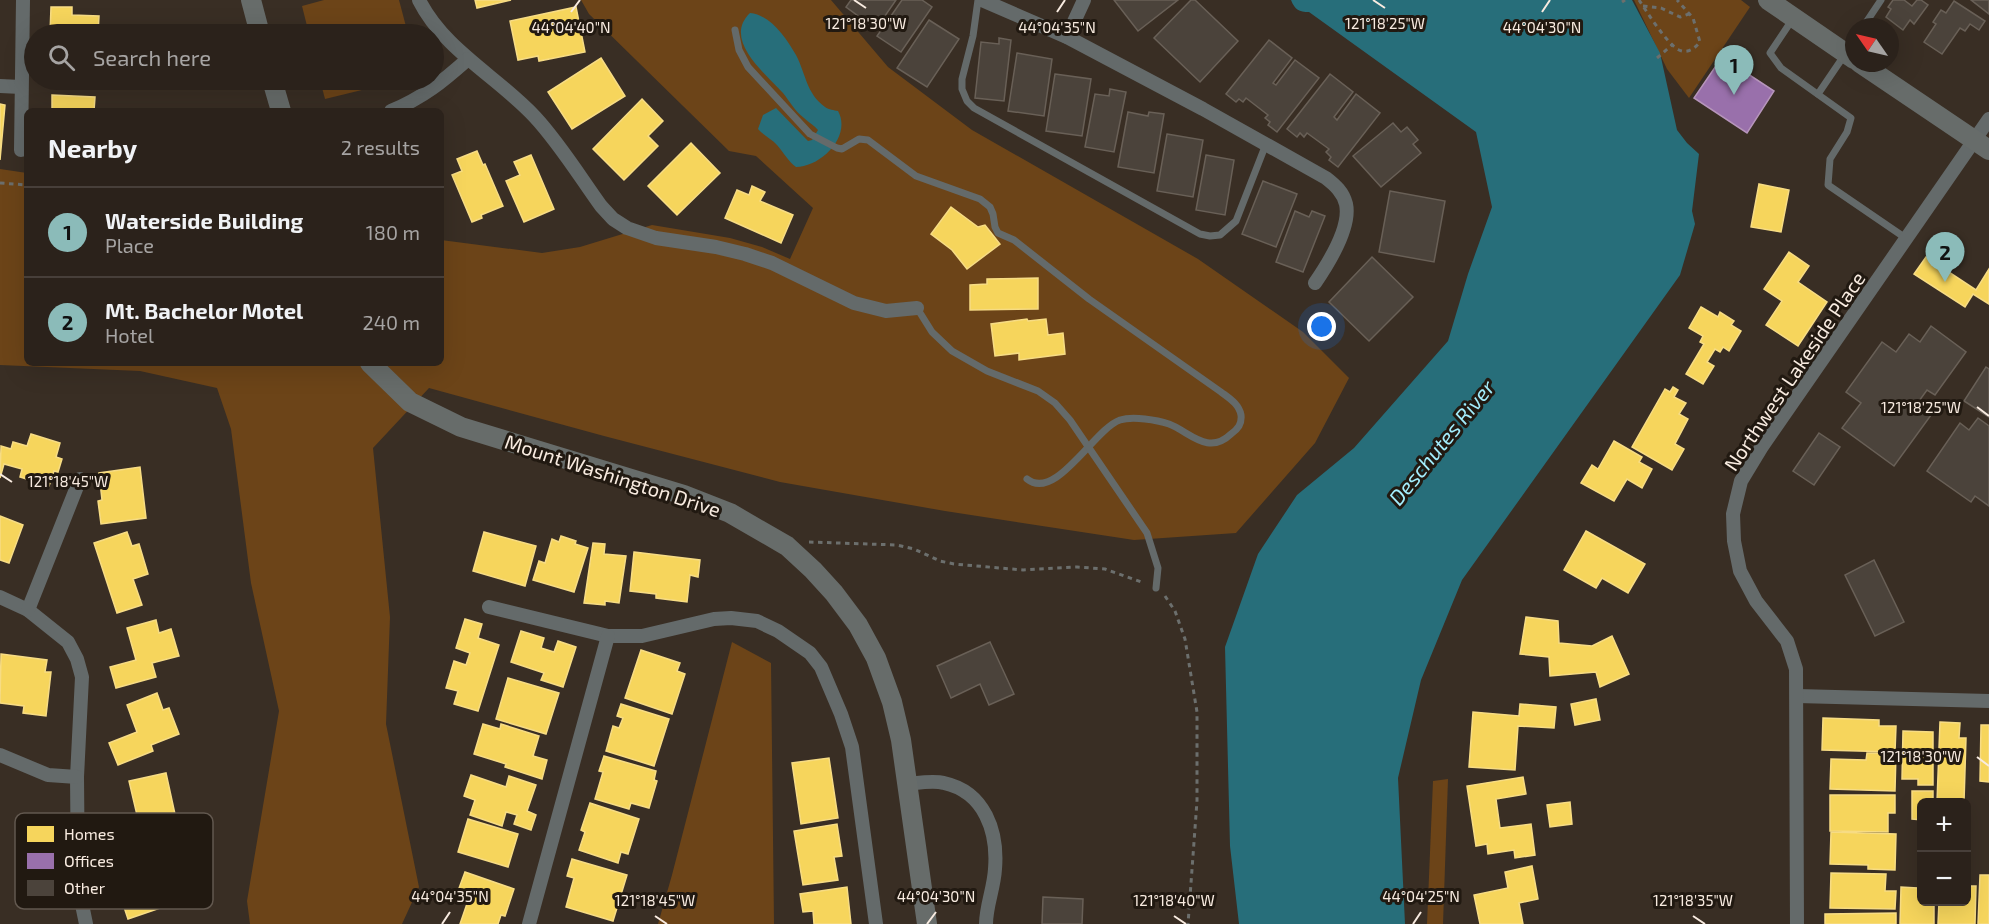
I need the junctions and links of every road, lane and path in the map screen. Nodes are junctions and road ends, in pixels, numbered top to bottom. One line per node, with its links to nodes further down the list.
1 (23, 0): 27 (street)
2 (251, 0): 14 (main road)
3 (419, 0): 15 (street)
4 (1084, 0): 18 (street)
5 (1639, 0): 10 (path)
6 (1677, 0): 11 (path)
7 (1768, 0): 12 (main road)
8 (1881, 0): 13 (lane)
9 (984, 1): 18 (street); 34 (lane)
10 (1643, 6): 11 (path); 19 (path)
11 (1690, 14): 19 (path)
12 (1793, 18): 20 (main road); 30 (lane)
13 (1869, 18)
14 (257, 24)
15 (435, 24)
16 (735, 30): 43 (lane)
17 (444, 34): 21 (street)
18 (1067, 37): 34 (street)
19 (1673, 44): 22 (path)
20 (1845, 49)
21 (468, 58): 25 (street); 41 (street)
22 (1657, 58)
23 (1845, 64): 30 (lane)
24 (1879, 72): 35 (main road)
25 (444, 79)
26 (0, 86): 27 (street)
27 (21, 87): 36 (street)
28 (275, 90): 31 (main road)
29 (430, 90): 32 (street)
30 (1818, 94): 39 (lane)
31 (280, 108)
32 (398, 108)
33 (1989, 119): 35 (street, Northwest Lakeside Place)
34 (1266, 144): 40 (street)
35 (1982, 145): 39 (street, Northwest Lakeside Place)
36 (21, 150)
37 (0, 183): 38 (path)
38 (24, 185)
39 (1907, 239): 52 (street, Northwest Lakeside Place)
40 (1315, 283)
41 (917, 308): 43 (lane)
42 (373, 366): 46 (main road, Mount Washington Drive)
43 (1089, 446): 45 (lane); 47 (lane)
44 (80, 479): 50 (street)
45 (1027, 479)
46 (787, 546): 47 (path); 56 (main road, Mount Washington Drive)
47 (1156, 588): 64 (path)
48 (0, 597): 50 (street)
49 (489, 607): 51 (street)
50 (28, 610): 55 (street)
51 (608, 636): 60 (street); 61 (street)
52 (1797, 696): 53 (street); 65 (street, Northwest Lakeside Place)
53 (1989, 701)
54 (0, 755): 55 (street)
55 (77, 777): 57 (street)
56 (907, 784): 62 (main road, Mount Washington Drive); 63 (street)
57 (77, 813)
58 (83, 909): 59 (street)
59 (86, 924)
60 (530, 924)
61 (876, 924)
62 (927, 924)
63 (986, 924)
64 (1188, 924)
65 (1797, 924)

